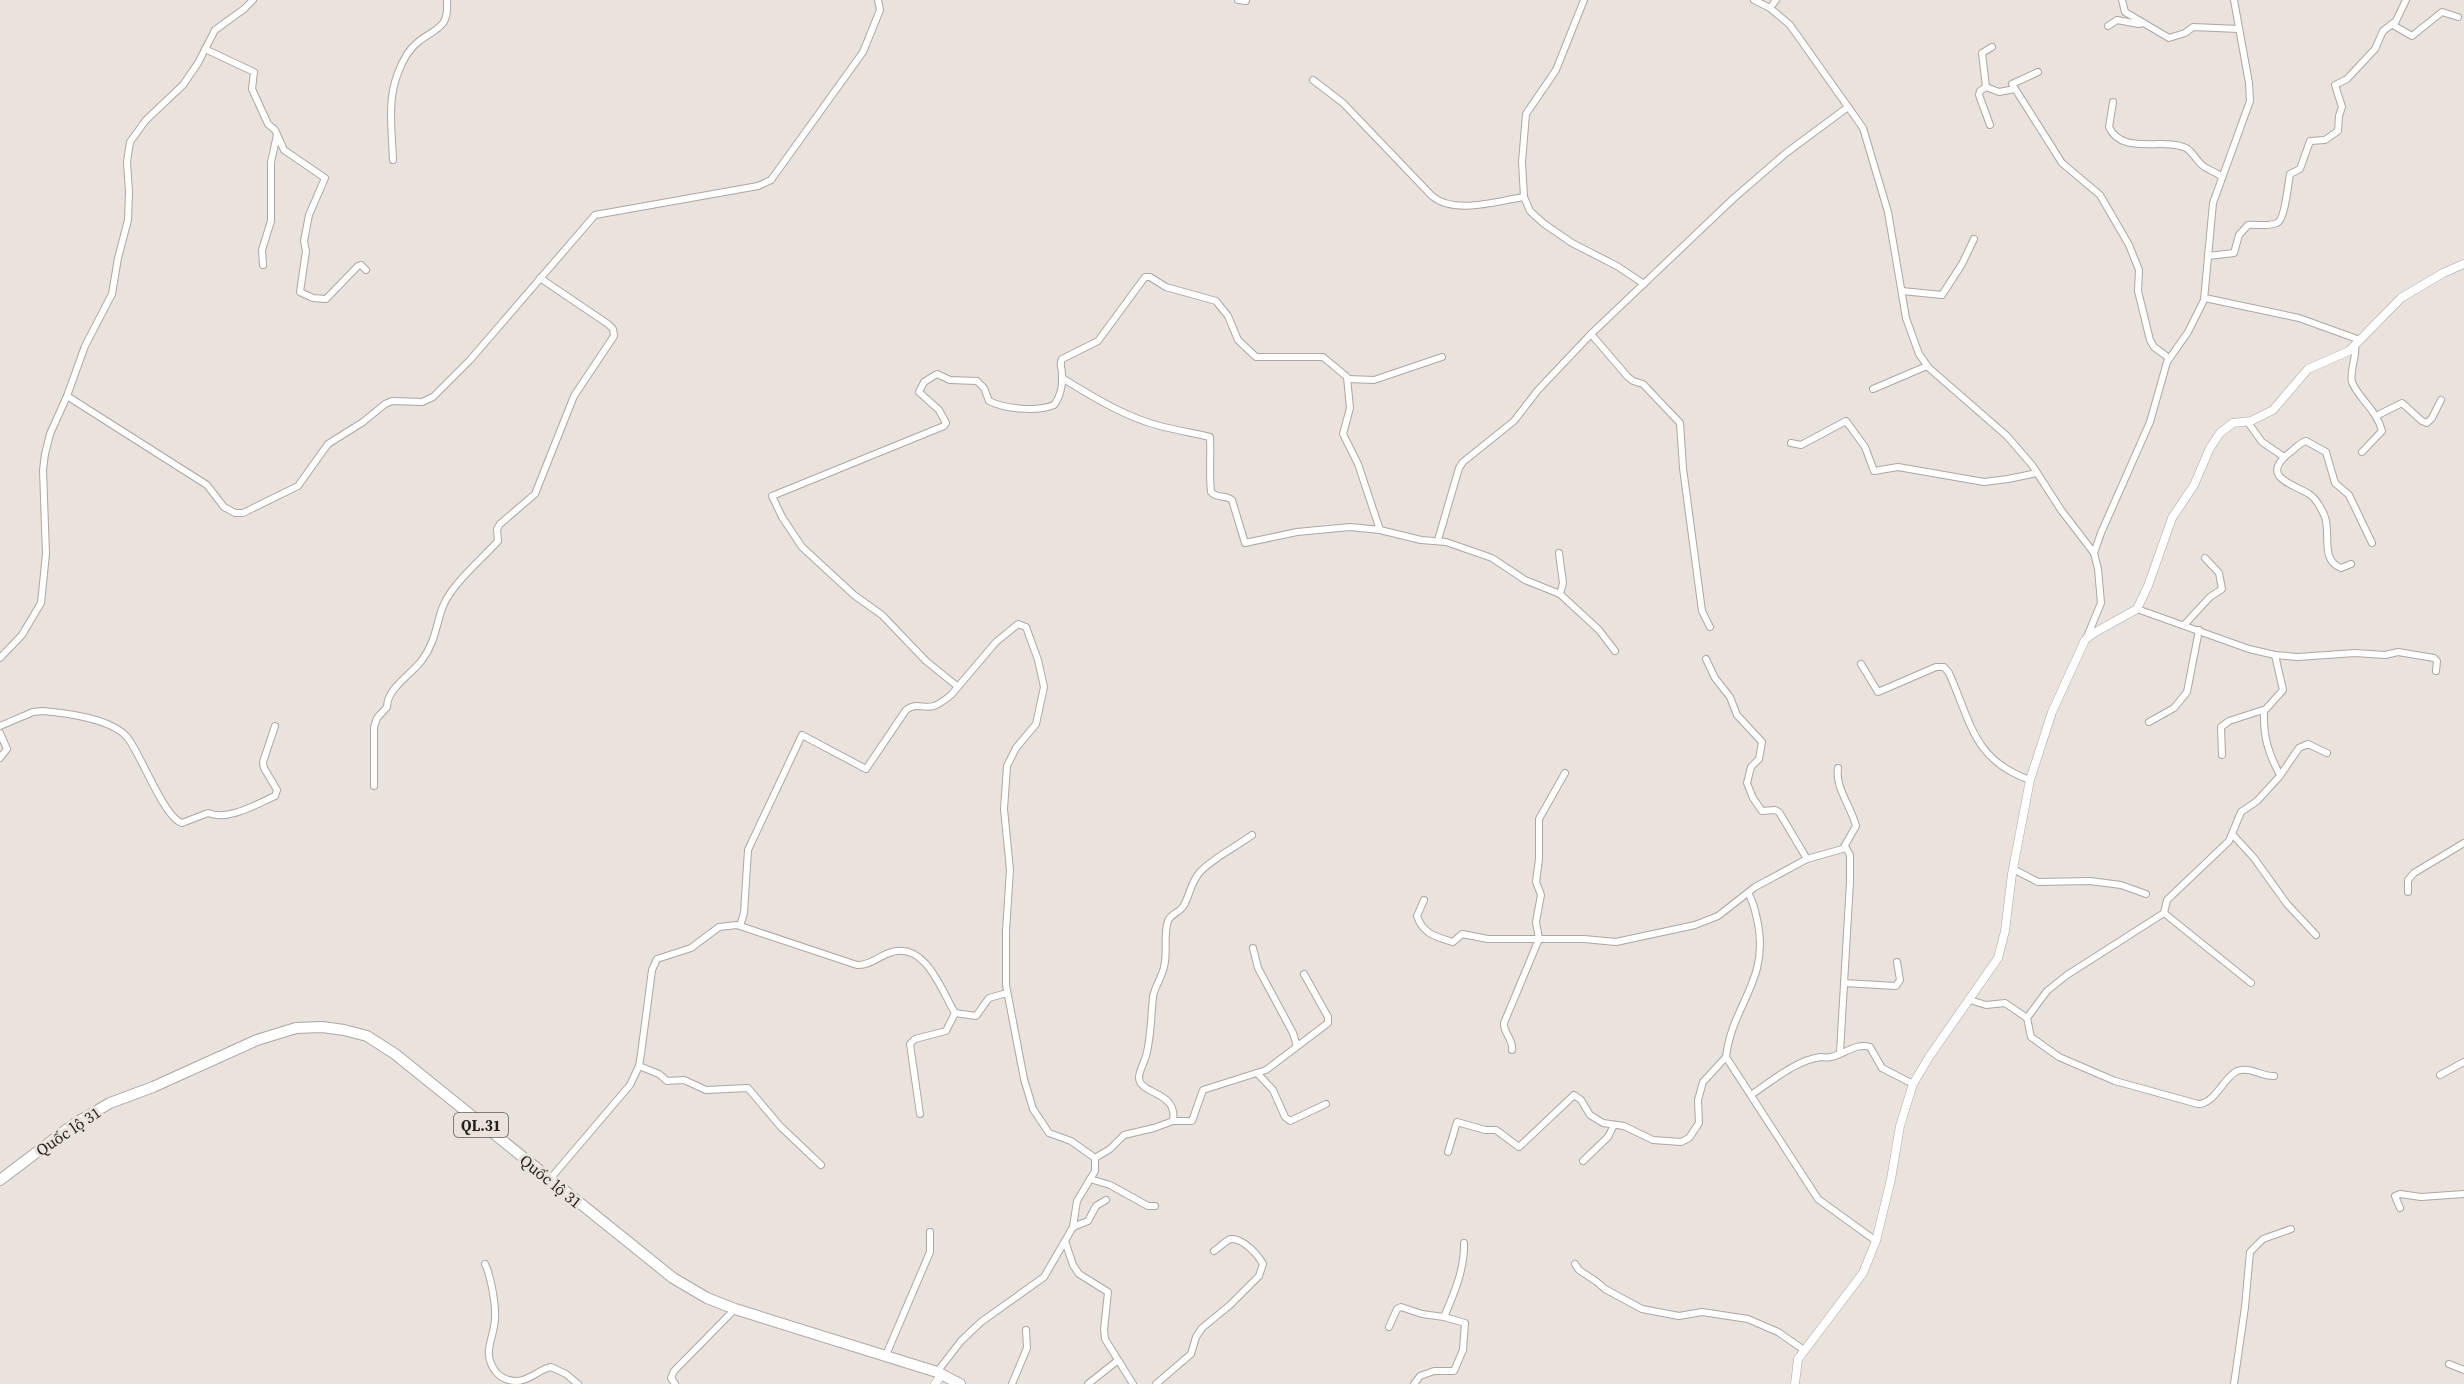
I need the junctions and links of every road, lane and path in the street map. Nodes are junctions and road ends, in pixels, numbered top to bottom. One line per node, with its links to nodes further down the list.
1 (253, 0): 19 (street)
2 (447, 0): 28 (street)
3 (879, 0): 36 (street)
4 (1238, 0): 11 (street)
5 (1584, 0): 30 (street)
6 (1754, 0): 12 (street)
7 (1776, 0): 12 (street)
8 (2122, 0): 14 (street)
9 (2234, 0): 17 (street)
10 (2406, 0): 15 (street)
11 (1246, 2)
12 (1770, 8): 25 (street)
13 (2458, 17): 15 (street)
14 (2143, 22): 16 (street); 17 (street)
15 (2393, 25): 32 (street)
16 (2108, 26)
17 (2238, 29): 29 (street)
18 (1992, 47): 22 (street)
19 (205, 49): 27 (street); 48 (street)
20 (2038, 72): 23 (street)
21 (1313, 80): 30 (street)
22 (1986, 87): 23 (street); 26 (street)
23 (2015, 89): 43 (street)
24 (2113, 102): 29 (street)
25 (1848, 107): 37 (street); 38 (street)
26 (1990, 124)
27 (277, 135): 34 (street); 35 (street)
28 (393, 160)
29 (2222, 177): 32 (street)
30 (1524, 197): 37 (street)
31 (1974, 239): 38 (street)
32 (2208, 256): 39 (street)
33 (2464, 264): 41 (street)
34 (263, 265)
35 (366, 270)
36 (540, 278): 48 (street); 88 (street)
37 (1644, 284): 40 (street)
38 (1902, 291): 44 (street)
39 (2205, 298): 41 (street); 43 (street)
40 (1591, 334): 57 (street); 66 (street)
41 (2358, 342): 50 (street); 51 (street)
42 (1442, 357): 46 (street)
43 (2169, 358): 60 (street)
44 (1927, 366): 47 (street); 55 (street)
45 (1062, 378): 46 (street); 56 (street); 75 (street)
46 (1348, 379): 56 (street)
47 (1873, 389)
48 (67, 396): 71 (street)
49 (2442, 400): 50 (street)
50 (2376, 416): 53 (street)
51 (2247, 421): 54 (street); 64 (street)
52 (1791, 443): 55 (street)
53 (2362, 452)
54 (2284, 458): 58 (street); 62 (street)
55 (2037, 473): 60 (street)
56 (1380, 530): 57 (street)
57 (1438, 540): 63 (street)
58 (2372, 543)
59 (1559, 553): 63 (street)
60 (2094, 553): 68 (street)
61 (2205, 558): 65 (street)
62 (2351, 564)
63 (1560, 594): 69 (street)
64 (2137, 609): 65 (street); 68 (street)
65 (2185, 624): 67 (street)
66 (1710, 627)
67 (2199, 630): 70 (street); 77 (street)
68 (2087, 637): 87 (street)
69 (1615, 651)
70 (2275, 656): 74 (street); 76 (street)
71 (0, 658)
72 (1706, 659): 93 (street)
73 (1861, 664): 87 (street)
74 (2436, 671)
75 (957, 686): 100 (street); 108 (street)
76 (2264, 710): 82 (street); 86 (street)
77 (2149, 723)
78 (0, 726): 79 (street)
79 (275, 726)
80 (0, 733): 83 (street)
81 (2327, 753): 86 (street)
82 (2222, 755)
83 (0, 758)
84 (1838, 768): 92 (street)
85 (1565, 773): 102 (street)
86 (2280, 775): 90 (street)
87 (2030, 780): 94 (street)
88 (374, 786)
89 (1252, 835): 125 (street)
90 (2233, 835): 99 (street); 101 (street)
91 (2464, 843): 95 (street)
92 (1844, 848): 93 (street); 106 (street)
93 (1807, 859): 96 (street)
94 (2013, 869): 97 (street); 109 (street)
95 (2408, 892)
96 (1748, 893): 102 (street); 115 (street)
97 (2146, 894)
98 (1424, 900): 102 (street)
99 (2164, 913): 107 (street); 111 (street)
100 (740, 926): 110 (street); 117 (street)
101 (2316, 935)
102 (1539, 939): 113 (street)
103 (1253, 948): 112 (street)
104 (1897, 962): 106 (street)
105 (1305, 974): 112 (street)
106 (1844, 983): 114 (street)
107 (2251, 983)
108 (1007, 993): 110 (street); 128 (street)
109 (1970, 1000): 111 (street); 121 (street)
110 (955, 1013): 124 (street)
111 (2027, 1018): 120 (street)
112 (1298, 1046): 118 (street)
113 (1512, 1050)
114 (1840, 1052): 121 (street); 122 (street)
115 (1726, 1058): 122 (street); 126 (street)
116 (2464, 1062): 119 (street)
117 (639, 1066): 130 (street); 133 (street)
118 (1258, 1074): 123 (street); 125 (street)
119 (2440, 1075)
120 (2274, 1076)
121 (1913, 1084): 142 (street)
122 (1751, 1095): 142 (street)
123 (1326, 1104)
124 (920, 1114)
125 (1173, 1121): 128 (street)
126 (1614, 1125): 127 (street); 129 (street)
127 (1448, 1152)
128 (1095, 1158): 131 (street)
129 (1583, 1161)
130 (820, 1165)
131 (1090, 1179): 136 (street); 138 (street)
132 (0, 1180): 133 (highway, Quốc lộ 31 / QL.31)
133 (550, 1180): 147 (highway, Quốc lộ 31 / QL.31)
134 (2464, 1194): 137 (street)
135 (1106, 1200): 138 (street)
136 (1155, 1206)
137 (2400, 1208)
138 (1073, 1227): 141 (street)
139 (2291, 1228): 167 (street)
140 (930, 1232): 152 (street)
141 (1065, 1241): 153 (street); 156 (street)
142 (1876, 1241): 151 (street)
143 (1464, 1243): 148 (street)
144 (1214, 1251): 164 (street)
145 (485, 1264): 157 (street)
146 (1575, 1264): 151 (street)
147 (735, 1309): 152 (highway, Quốc lộ 31 / QL.31); 158 (street)
148 (1444, 1317): 149 (street); 165 (street)
149 (1389, 1327)
150 (1026, 1330): 161 (street)
151 (1804, 1350): 166 (street)
152 (886, 1355): 156 (highway, Quốc lộ 31 / QL.31)
153 (1117, 1361): 162 (street); 163 (street)
154 (2449, 1364): 155 (street)
155 (2464, 1370)
156 (939, 1373): 159 (street); 160 (highway, Quốc lộ 31 / QL.31)
157 (578, 1384)
158 (675, 1384)
159 (935, 1384)
160 (960, 1384)
161 (1012, 1384)
162 (1088, 1384)
163 (1133, 1384)
164 (1156, 1384)
165 (1414, 1384)
166 (1795, 1384)
167 (2234, 1384)

